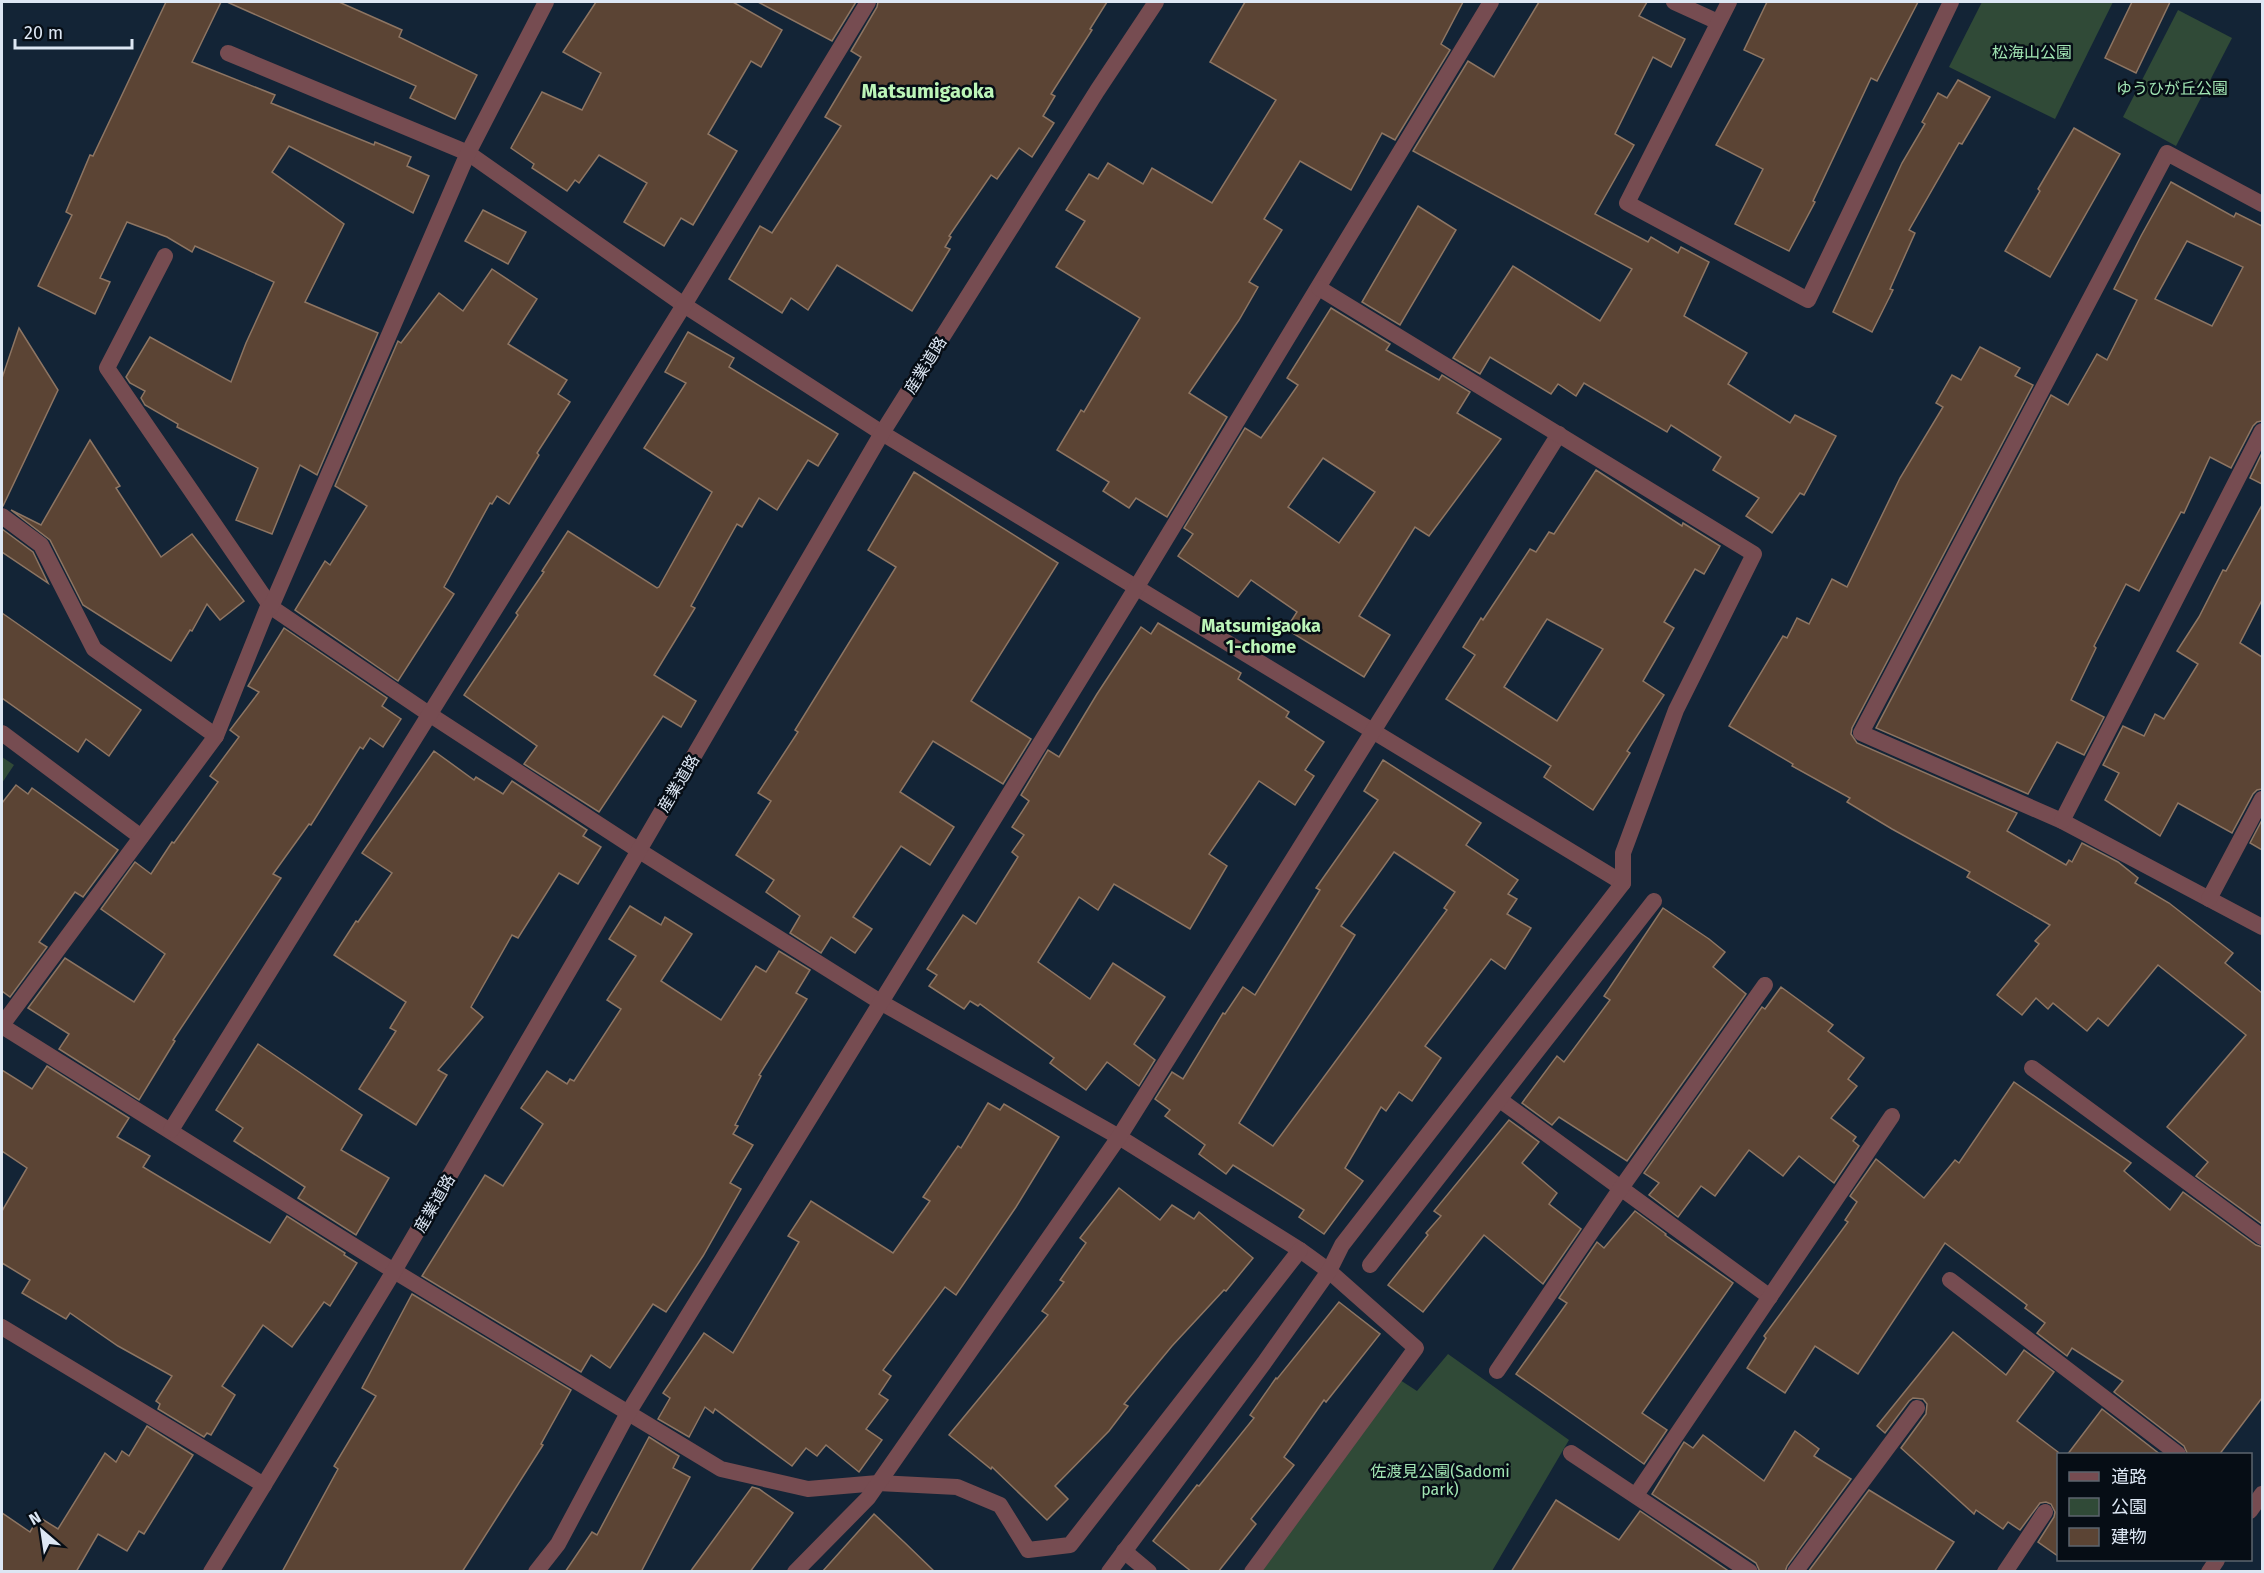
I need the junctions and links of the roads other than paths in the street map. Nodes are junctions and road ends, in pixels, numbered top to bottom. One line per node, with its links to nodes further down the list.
1 (546, 2): 10 (street)
2 (868, 2): 14 (street)
3 (1156, 2): 16 (street, 産業道路)
4 (1491, 2): 13 (street)
5 (1674, 2): 8 (street)
6 (1729, 2): 8 (street)
7 (1951, 2): 8 (street)
8 (1718, 22)
9 (228, 53): 10 (street)
10 (468, 153): 14 (street); 20 (street)
11 (2262, 204): 26 (street)
12 (165, 256): 20 (street)
13 (1318, 288): 17 (street); 19 (street)
14 (684, 305): 16 (street); 21 (street)
15 (2262, 432): 26 (street)
16 (882, 433): 19 (street); 28 (street, 産業道路)
17 (1559, 434): 22 (street); 29 (street)
18 (2, 516): 24 (street)
19 (1137, 588): 22 (street); 34 (street)
20 (271, 607): 21 (street); 24 (street)
21 (429, 714): 28 (street); 39 (street)
22 (1373, 731): 29 (street); 40 (street)
23 (2, 733): 27 (street)
24 (216, 736): 27 (street)
25 (2262, 799): 30 (street)
26 (2062, 821): 30 (street)
27 (141, 837): 35 (street)
28 (638, 850): 34 (street); 45 (street, 産業道路)
29 (1623, 883): 46 (street)
30 (2209, 899): 32 (street)
31 (1654, 901): 37 (street)
32 (2262, 927)
33 (1766, 985): 41 (street)
34 (882, 1004): 40 (street); 52 (street)
35 (2, 1025): 39 (street)
36 (2032, 1068): 42 (street)
37 (1500, 1100): 41 (street); 44 (street)
38 (1892, 1116): 48 (street)
39 (171, 1130): 45 (street)
40 (1119, 1137): 43 (street); 55 (street)
41 (1621, 1188): 48 (street); 50 (street)
42 (2262, 1237)
43 (1300, 1250): 46 (street); 55 (street)
44 (1370, 1265)
45 (394, 1271): 52 (street); 56 (street, 産業道路)
46 (1329, 1271): 61 (street); 67 (street)
47 (1950, 1280): 54 (street)
48 (1770, 1297): 58 (street)
49 (2, 1327): 56 (street)
50 (1497, 1371)
51 (1917, 1408): 69 (street)
52 (628, 1413): 55 (street); 63 (street)
53 (1571, 1453): 58 (street)
54 (2175, 1453)
55 (878, 1483): 64 (street)
56 (264, 1485): 62 (street, 産業道路)
57 (2262, 1494): 59 (street)
58 (1636, 1495): 68 (street)
59 (2252, 1509)
60 (2045, 1512): 70 (street)
61 (1124, 1551): 65 (street); 66 (street)
62 (211, 1572)
63 (536, 1572)
64 (795, 1572)
65 (1109, 1572)
66 (1149, 1572)
67 (1252, 1572)
68 (1750, 1572)
69 (1795, 1572)
70 (2005, 1572)

